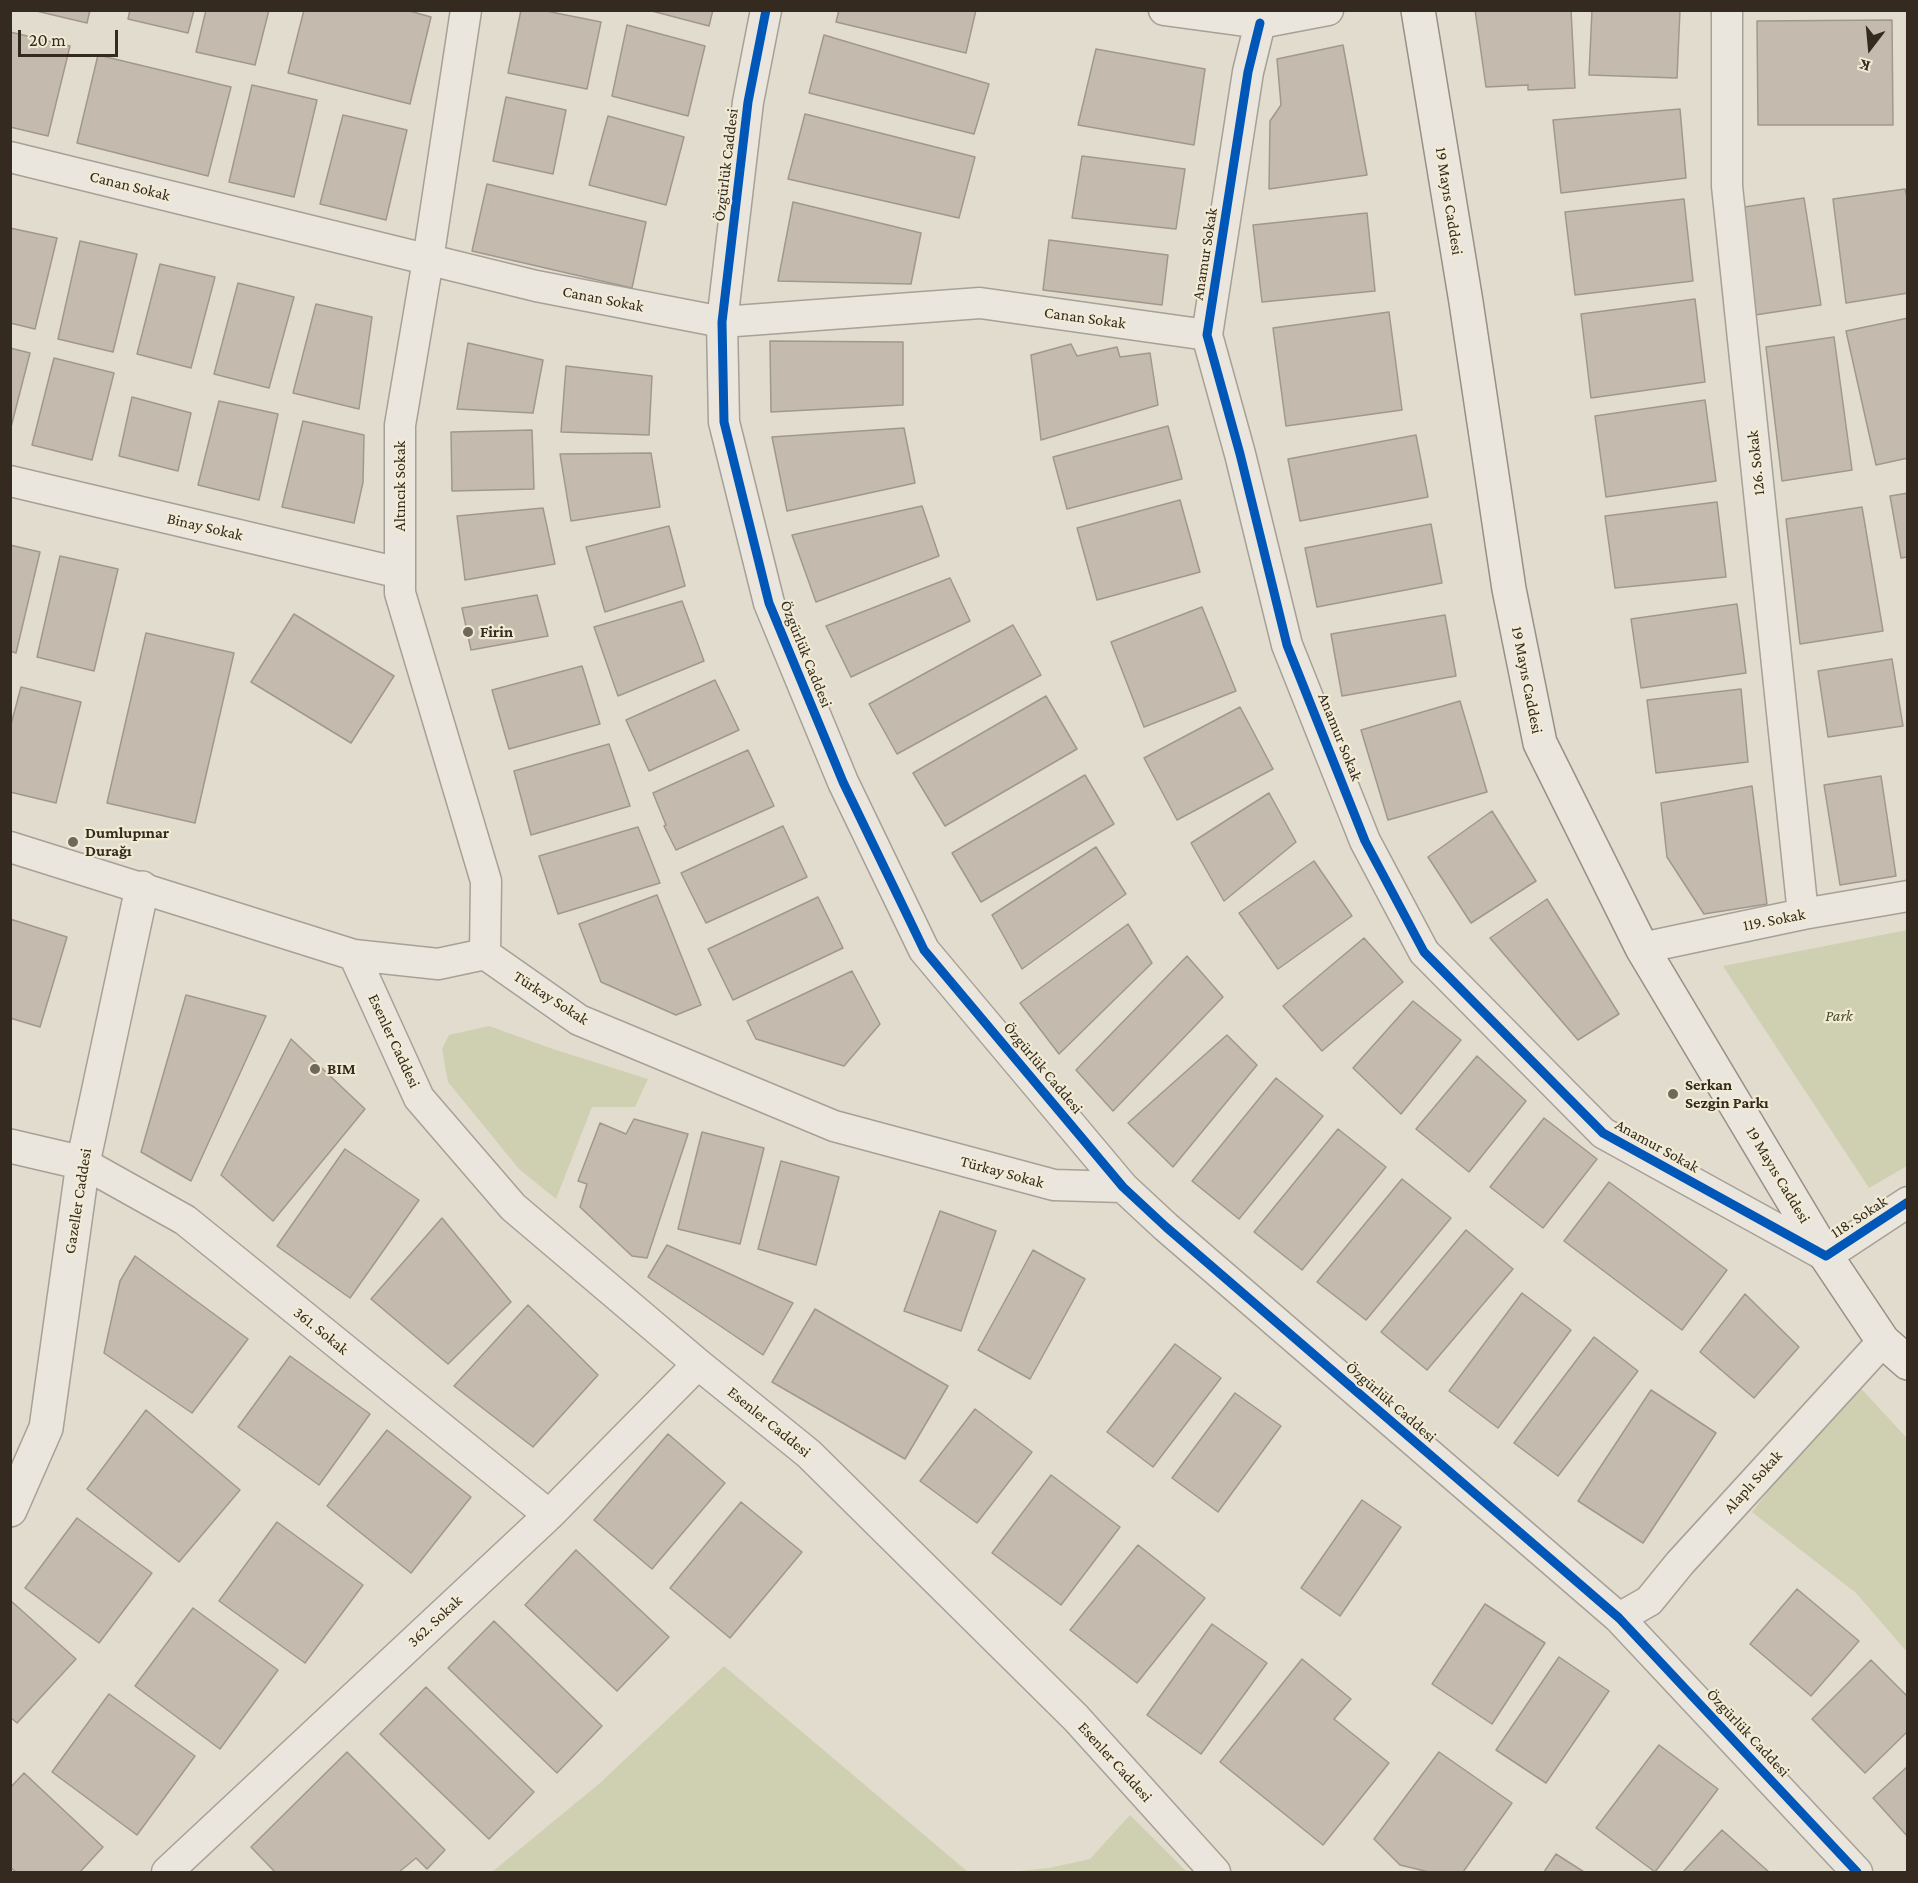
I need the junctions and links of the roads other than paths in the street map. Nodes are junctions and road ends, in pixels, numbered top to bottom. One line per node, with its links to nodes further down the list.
1 (466, 10): 9 (street, Altıncık Sokak)
2 (766, 10): 10 (street, Özgürlük Caddesi)
3 (1164, 10): 7 (street)
4 (1328, 10): 7 (street)
5 (1418, 10): 18 (main road, 19 Mayıs Caddesi)
6 (1726, 10): 17 (street, 126. Sokak)
7 (1260, 23): 11 (street, Anamur Sokak)
8 (10, 157): 9 (street, Canan Sokak)
9 (428, 260): 10 (street, Canan Sokak); 13 (street, Altıncık Sokak)
10 (722, 322): 11 (street, Canan Sokak); 23 (street, Özgürlük Caddesi)
11 (1207, 335): 25 (street, Anamur Sokak)
12 (10, 481): 13 (street, Binay Sokak)
13 (400, 573): 19 (street, Altıncık Sokak)
14 (10, 847): 15 (street)
15 (142, 888): 20 (street); 22 (main road, Gazeller Caddesi)
16 (1908, 896): 17 (street, 119. Sokak)
17 (1803, 914): 18 (street, 119. Sokak)
18 (1642, 948): 25 (main road, 19 Mayıs Caddesi)
19 (485, 954): 20 (street); 23 (street, Türkay Sokak)
20 (354, 955): 28 (street, Esenler Caddesi)
21 (10, 1146): 22 (main road)
22 (83, 1163): 29 (main road, Gazeller Caddesi); 30 (street, 361. Sokak)
23 (1123, 1187): 31 (street, Özgürlük Caddesi)
24 (1908, 1202): 25 (street, 118. Sokak)
25 (1826, 1256): 26 (main road, 19 Mayıs Caddesi)
26 (1883, 1341): 27 (main road, 19 Mayıs Caddesi); 31 (street, Alaplı Sokak)
27 (1908, 1363)
28 (698, 1364): 30 (street, 362. Sokak); 33 (street, Esenler Caddesi)
29 (10, 1510)
30 (549, 1515): 32 (street, 362. Sokak)
31 (1619, 1618): 34 (street, Özgürlük Caddesi)
32 (167, 1872)
33 (1215, 1872)
34 (1857, 1872)

